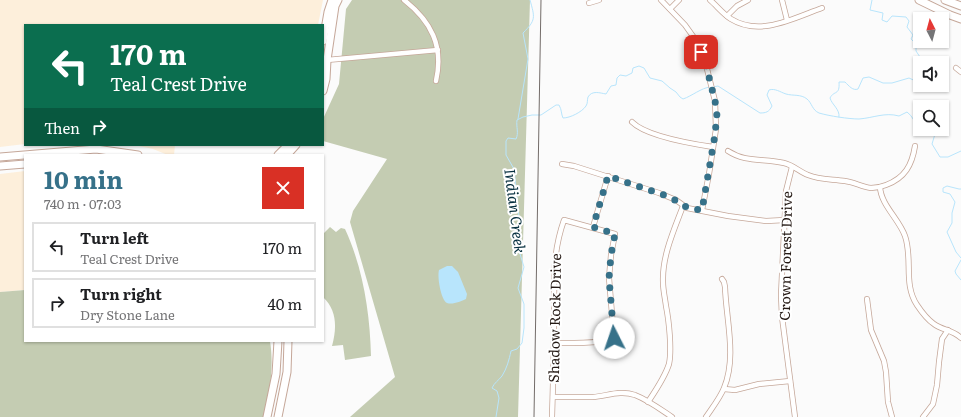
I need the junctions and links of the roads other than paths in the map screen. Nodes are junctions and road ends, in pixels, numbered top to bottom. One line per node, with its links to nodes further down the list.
1 (332, 0): 19 (main road)
2 (338, 0): 21 (main road)
3 (404, 0): 20 (street)
4 (599, 0): 12 (street)
5 (679, 0): 15 (street)
6 (710, 0): 16 (street)
7 (748, 0): 16 (street)
8 (782, 0): 18 (street)
9 (919, 0): 17 (main road)
10 (945, 0): 13 (main road)
11 (664, 1): 15 (street)
12 (589, 3)
13 (961, 6)
14 (822, 8): 18 (street)
15 (670, 9): 30 (street)
16 (727, 16): 18 (street)
17 (961, 19)
18 (787, 20)
19 (324, 36)
20 (438, 50): 21 (street); 24 (street)
21 (327, 60): 25 (main road)
22 (956, 68): 23 (street)
23 (961, 72)
24 (436, 81)
25 (324, 87)
26 (632, 122): 30 (street)
27 (287, 146): 34 (main road)
28 (295, 146): 35 (main road)
29 (915, 146): 43 (street)
30 (713, 147): 45 (street)
31 (728, 151): 41 (street)
32 (36, 154): 33 (main road)
33 (131, 154)
34 (279, 154)
35 (288, 154)
36 (24, 155): 37 (main road)
37 (0, 157)
38 (24, 164): 40 (main road)
39 (562, 164): 42 (street)
40 (0, 166)
41 (792, 167): 43 (street); 46 (street, Crown Forest Drive)
42 (608, 176): 44 (street); 47 (street)
43 (880, 188): 50 (street)
44 (683, 206): 45 (street); 58 (street)
45 (702, 210): 46 (street)
46 (784, 220): 55 (street, Crown Forest Drive)
47 (593, 227): 54 (street, Shadow Rock Drive); 54 (street)
48 (722, 279): 56 (street)
49 (867, 299): 65 (street)
50 (948, 330): 51 (street); 66 (street)
51 (961, 338)
52 (278, 342): 59 (main road)
53 (288, 342): 60 (main road)
54 (554, 343): 57 (street, Shadow Rock Drive)
55 (790, 381): 56 (street); 64 (street, Crown Forest Drive)
56 (724, 389): 63 (street)
57 (553, 397): 58 (street); 61 (street, Shadow Rock Drive)
58 (648, 402): 62 (street)
59 (267, 417)
60 (278, 417)
61 (552, 417)
62 (672, 417)
63 (706, 417)
64 (795, 417)
65 (892, 417)
66 (924, 417)

